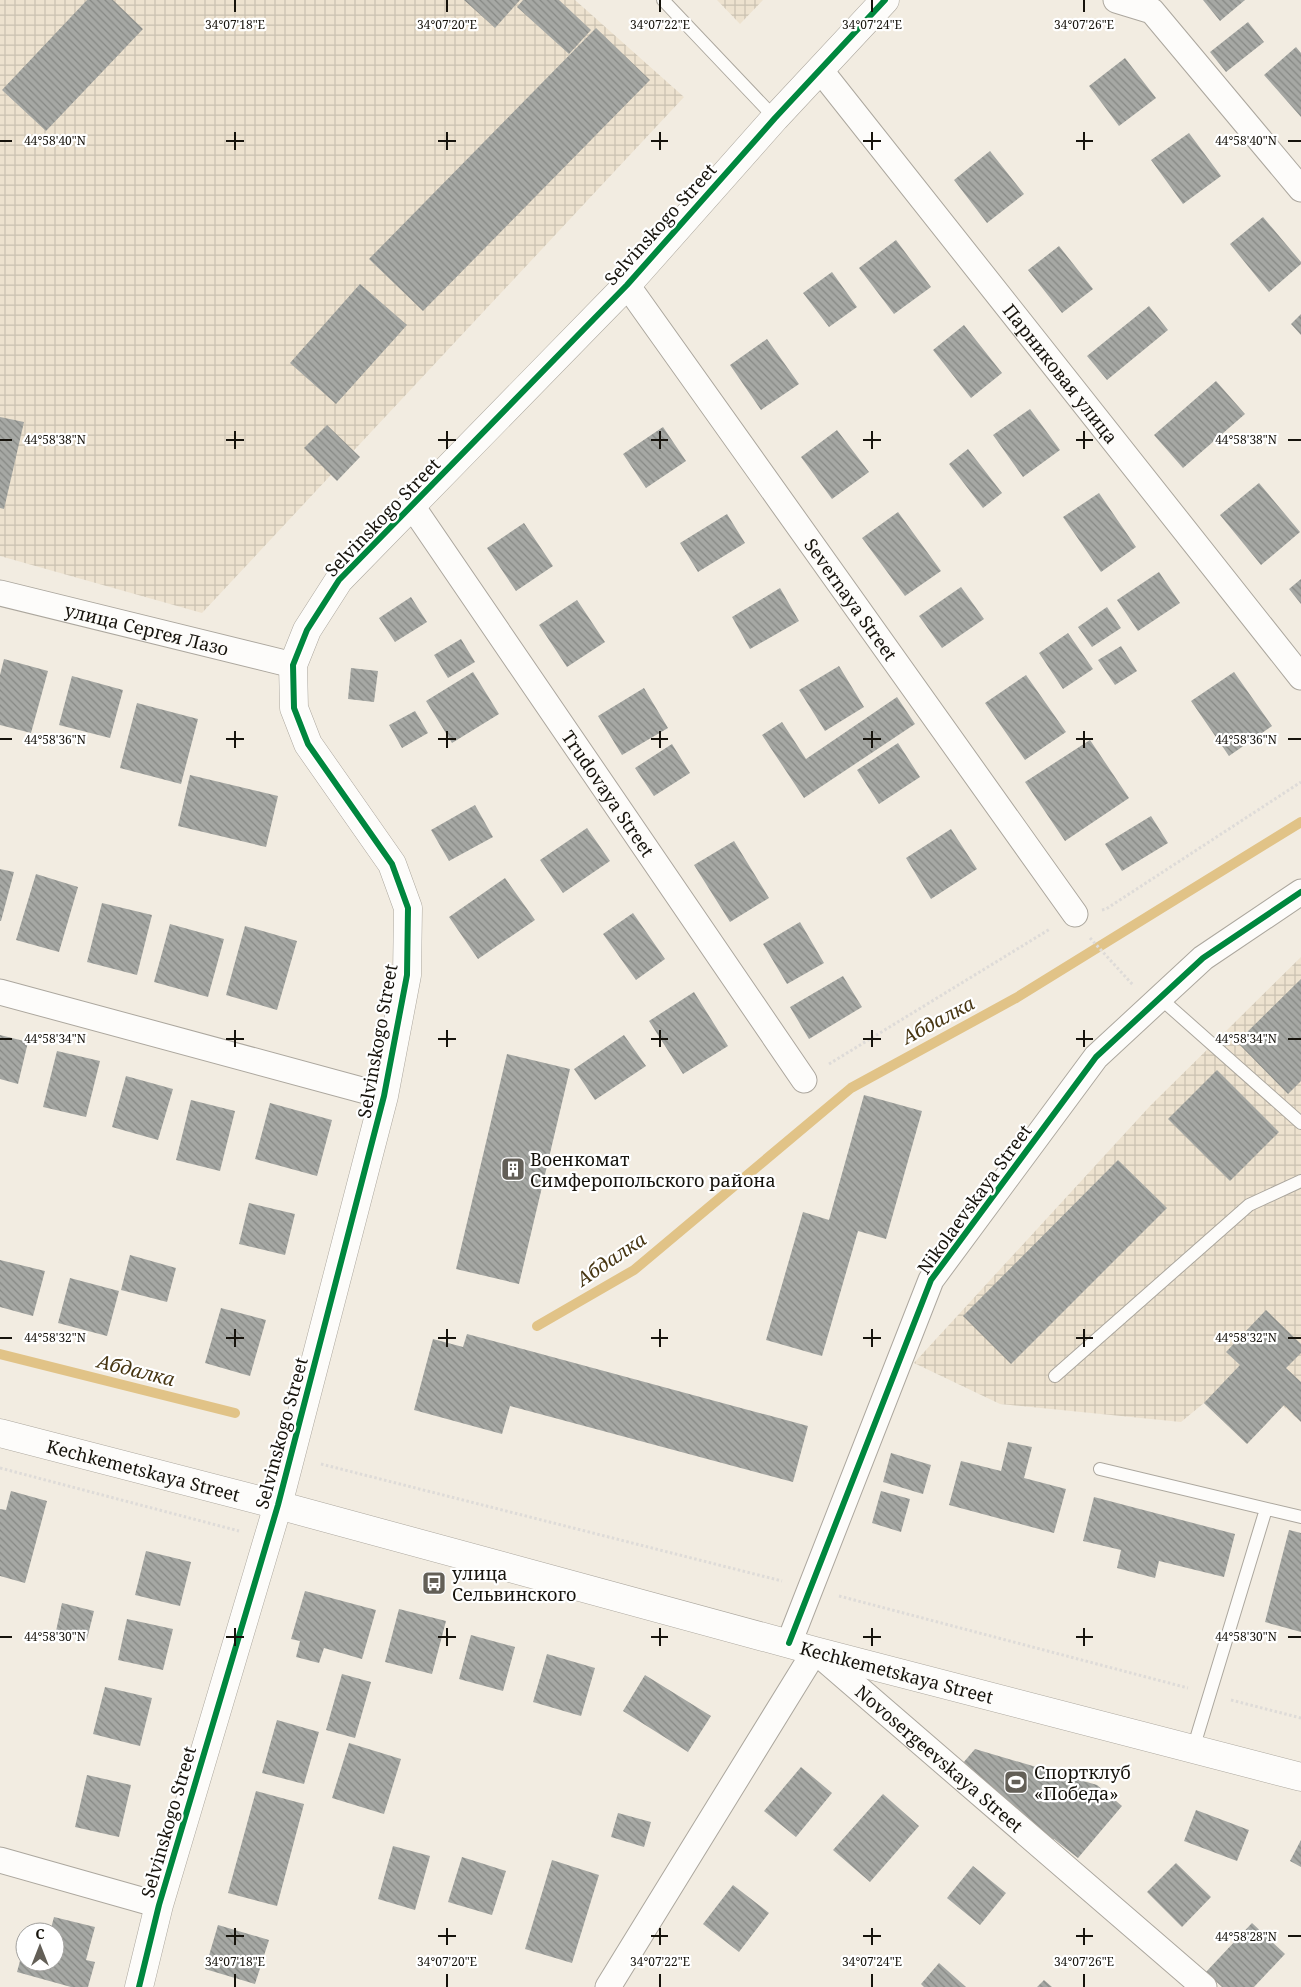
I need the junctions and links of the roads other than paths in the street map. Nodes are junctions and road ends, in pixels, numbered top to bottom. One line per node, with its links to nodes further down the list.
1 (663, 0): 5 (lane)
2 (885, 0): 4 (street, Selvinskogo Street)
3 (1116, 0): 6 (street)
4 (821, 71): 5 (street, Selvinskogo Street); 11 (street, Парниковая улица)
5 (775, 118): 7 (street, Selvinskogo Street)
6 (1301, 189)
7 (627, 285): 8 (street, Selvinskogo Street); 13 (street, Severnaya Street)
8 (412, 506): 10 (street, Selvinskogo Street); 16 (street, Trudovaya Street)
9 (0, 593): 10 (street, улица Сергея Лазо)
10 (293, 665): 17 (street, Selvinskogo Street)
11 (1301, 677)
12 (1301, 892): 15 (street, Nikolaevskaya Street)
13 (1075, 914)
14 (0, 992): 17 (street)
15 (1160, 998): 18 (lane); 26 (street, Nikolaevskaya Street)
16 (804, 1080)
17 (384, 1096): 23 (street, Selvinskogo Street)
18 (1301, 1123)
19 (1301, 1181): 20 (lane)
20 (1055, 1376)
21 (0, 1433): 23 (street, Kechkemetskaya Street)
22 (1100, 1469): 24 (lane)
23 (278, 1504): 26 (street, Kechkemetskaya Street); 31 (street, Selvinskogo Street)
24 (1266, 1509): 25 (lane); 28 (lane)
25 (1301, 1517)
26 (788, 1643): 27 (street, Kechkemetskaya Street)
27 (815, 1650): 28 (street, Kechkemetskaya Street); 33 (street); 34 (street, Novosergeevskaya Street)
28 (1193, 1749): 29 (street, Kechkemetskaya Street)
29 (1301, 1777)
30 (0, 1860): 31 (street)
31 (159, 1905): 32 (street, Selvinskogo Street)
32 (139, 1987)
33 (608, 1987)
34 (1204, 1987)

